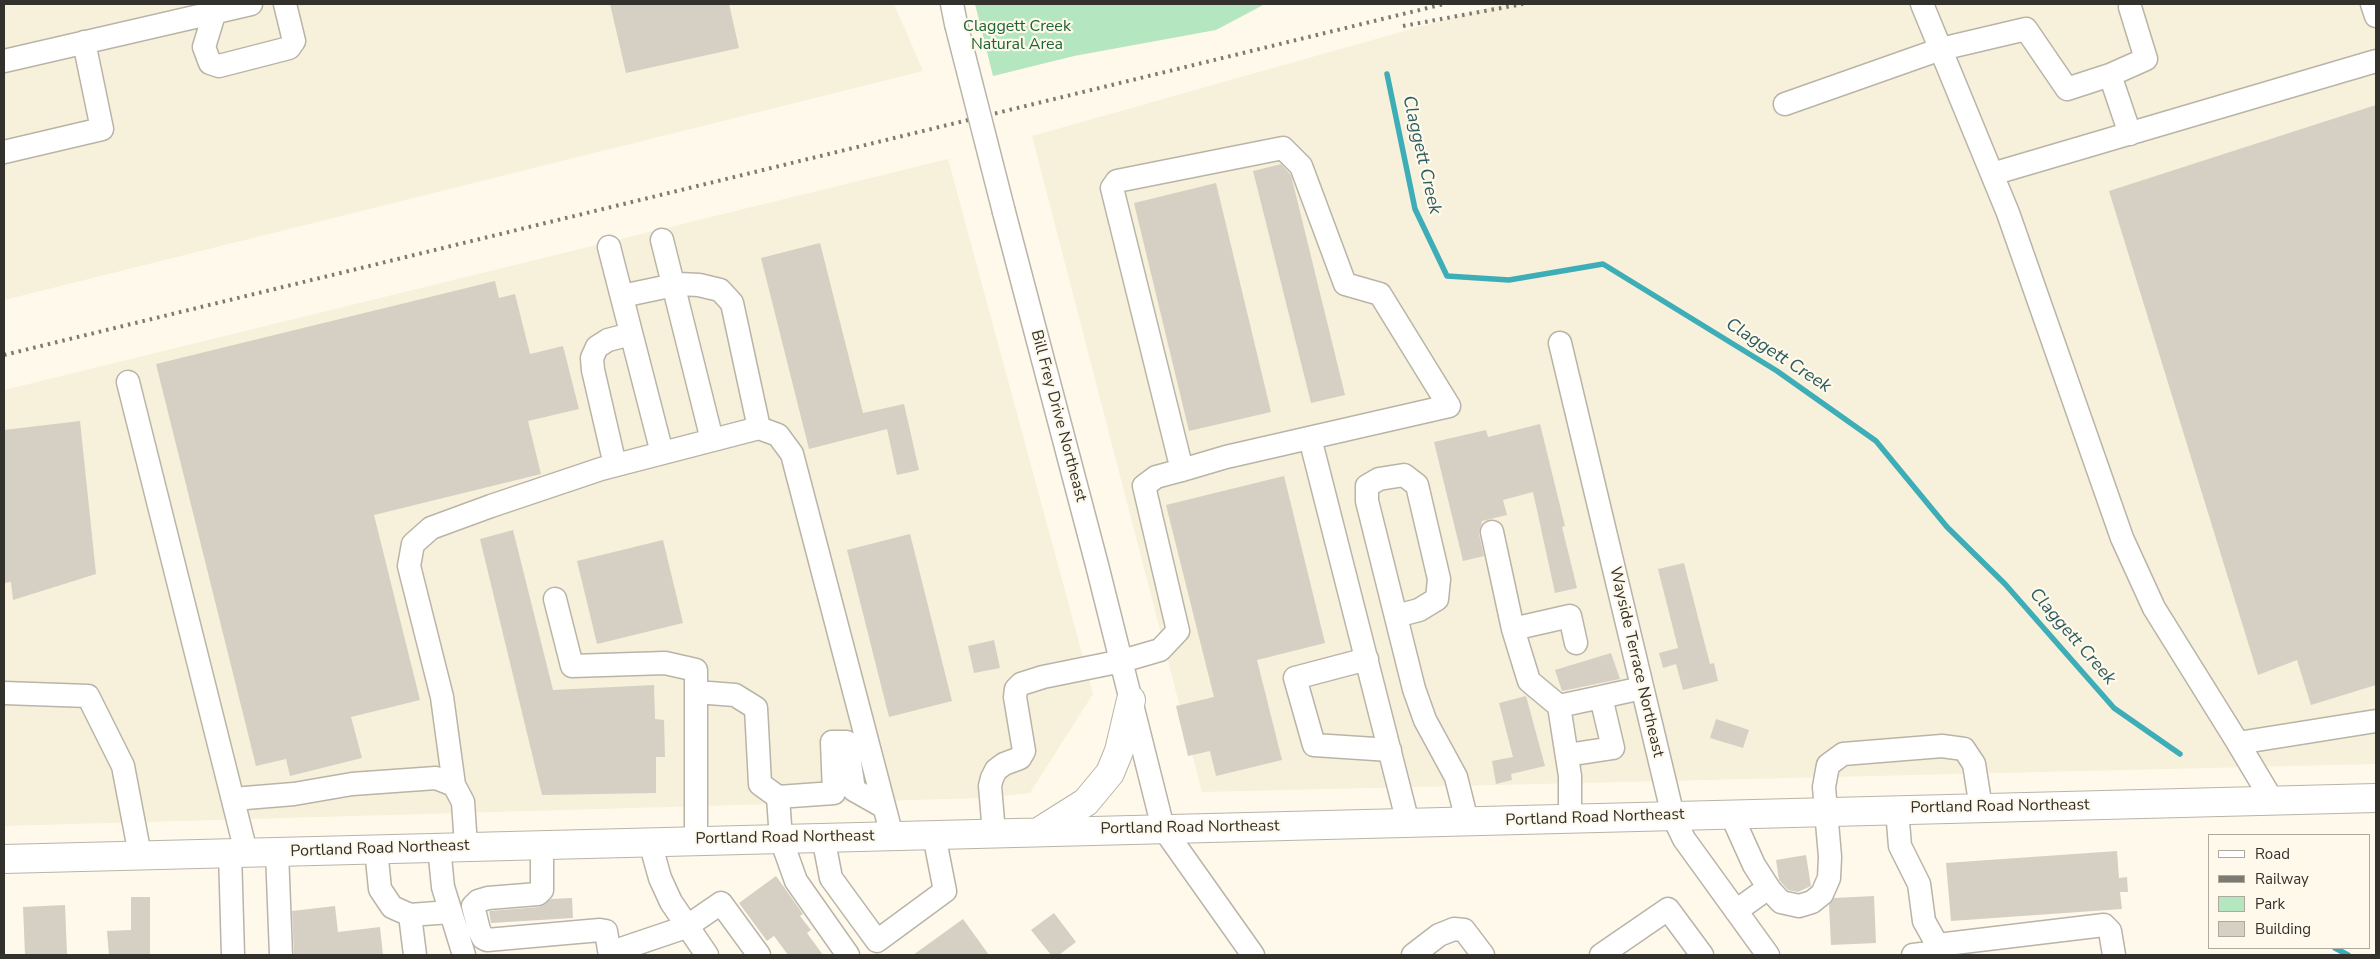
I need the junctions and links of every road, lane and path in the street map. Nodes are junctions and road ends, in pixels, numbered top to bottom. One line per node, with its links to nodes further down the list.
1 (251, 4): 6 (street)
2 (285, 4): 6 (street)
3 (1922, 4): 10 (street)
4 (2372, 4): 8 (street)
5 (2130, 7): 13 (street)
6 (207, 10): 9 (street)
7 (954, 14): 37 (street, Bill Frey Drive Northeast, bridge)
8 (2376, 16)
9 (84, 42): 12 (street); 16 (street)
10 (1941, 49): 13 (street); 14 (street); 17 (street)
11 (2376, 61): 15 (street)
12 (4, 62)
13 (2110, 75): 15 (street)
14 (1785, 104)
15 (2130, 134): 17 (street)
16 (4, 152)
17 (1992, 174): 45 (street)
18 (662, 240): 20 (street)
19 (609, 247): 21 (street)
20 (672, 286): 21 (street); 25 (street); 27 (street)
21 (622, 296): 22 (street)
22 (632, 334): 28 (street); 29 (street)
23 (1560, 343): 38 (street, Wayside Terrace Northeast)
24 (128, 382): 51 (street)
25 (759, 428): 27 (street); 53 (street)
26 (1310, 438): 30 (street); 30 (street); 36 (street)
27 (712, 440): 28 (street)
28 (662, 453): 29 (street)
29 (616, 465): 48 (street)
30 (1182, 470): 37 (street)
31 (1492, 532): 34 (street)
32 (555, 599): 39 (street)
33 (1396, 616): 33 (street); 60 (street)
34 (1514, 629): 35 (street); 43 (street)
35 (1576, 643)
36 (1367, 659): 46 (street); 46 (street)
37 (1122, 662): 42 (street, Bill Frey Drive Northeast); 64 (street)
38 (1642, 688): 41 (street); 58 (street, Wayside Terrace Northeast)
39 (696, 692): 49 (street); 69 (street)
40 (4, 693): 77 (street)
41 (1601, 697): 43 (street); 47 (street)
42 (1131, 700): 62 (street, Bill Frey Drive Northeast); 63 (main road)
43 (1559, 706): 47 (street)
44 (2376, 722): 45 (street)
45 (2238, 743): 52 (street)
46 (1390, 750): 61 (street)
47 (1567, 755): 59 (street)
48 (454, 785): 51 (street); 71 (street)
49 (778, 797): 53 (street); 68 (street)
50 (2376, 798): 52 (main road, Portland Road Northeast)
51 (233, 799): 76 (street)
52 (2272, 800): 54 (main road, Portland Road Northeast)
53 (884, 807): 66 (street)
54 (1981, 808): 55 (main road, Portland Road Northeast); 56 (street)
55 (1897, 810): 56 (main road, Portland Road Northeast); 85 (street)
56 (1827, 811): 57 (main road, Portland Road Northeast); 79 (street)
57 (1731, 814): 58 (main road, Portland Road Northeast); 79 (street)
58 (1673, 816): 59 (main road, Portland Road Northeast); 80 (street, Wayside Terrace Northeast)
59 (1570, 818): 60 (main road, Portland Road Northeast)
60 (1467, 821): 61 (main road, Portland Road Northeast)
61 (1408, 823): 62 (main road, Portland Road Northeast)
62 (1163, 828): 63 (main road, Portland Road Northeast); 93 (street)
63 (1040, 832): 64 (main road, Portland Road Northeast)
64 (994, 833): 65 (main road, Portland Road Northeast)
65 (934, 834): 66 (main road, Portland Road Northeast); 67 (street)
66 (892, 836): 67 (main road, Portland Road Northeast)
67 (823, 837): 68 (main road, Portland Road Northeast)
68 (781, 839): 69 (main road, Portland Road Northeast); 92 (street)
69 (696, 841): 70 (main road, Portland Road Northeast)
70 (650, 842): 72 (main road, Portland Road Northeast); 83 (street)
71 (466, 846): 72 (main road, Portland Road Northeast); 73 (main road, Portland Road Northeast)
72 (542, 846): 84 (street)
73 (439, 847): 74 (main road, Portland Road Northeast); 82 (street)
74 (376, 849): 75 (main road, Portland Road Northeast); 81 (street)
75 (277, 852): 76 (main road, Portland Road Northeast); 87 (street)
76 (238, 853): 77 (main road, Portland Road Northeast); 86 (street)
77 (140, 856): 78 (main road, Portland Road Northeast)
78 (4, 859)
79 (1768, 888): 80 (street)
80 (1736, 911): 98 (street, Wayside Terrace Northeast)
81 (410, 915): 82 (street); 88 (street)
82 (453, 921): 84 (street); 89 (street)
83 (686, 927): 84 (street); 90 (street); 91 (street)
84 (478, 930)
85 (1939, 948): 99 (street); 100 (street)
86 (233, 955)
87 (281, 955)
88 (415, 955)
89 (464, 955)
90 (707, 955)
91 (759, 955)
92 (848, 955)
93 (1253, 955)
94 (1413, 955): 95 (street)
95 (1483, 955)
96 (1601, 955): 97 (street)
97 (1702, 955)
98 (1768, 955)
99 (1913, 955)
100 (2114, 955)

